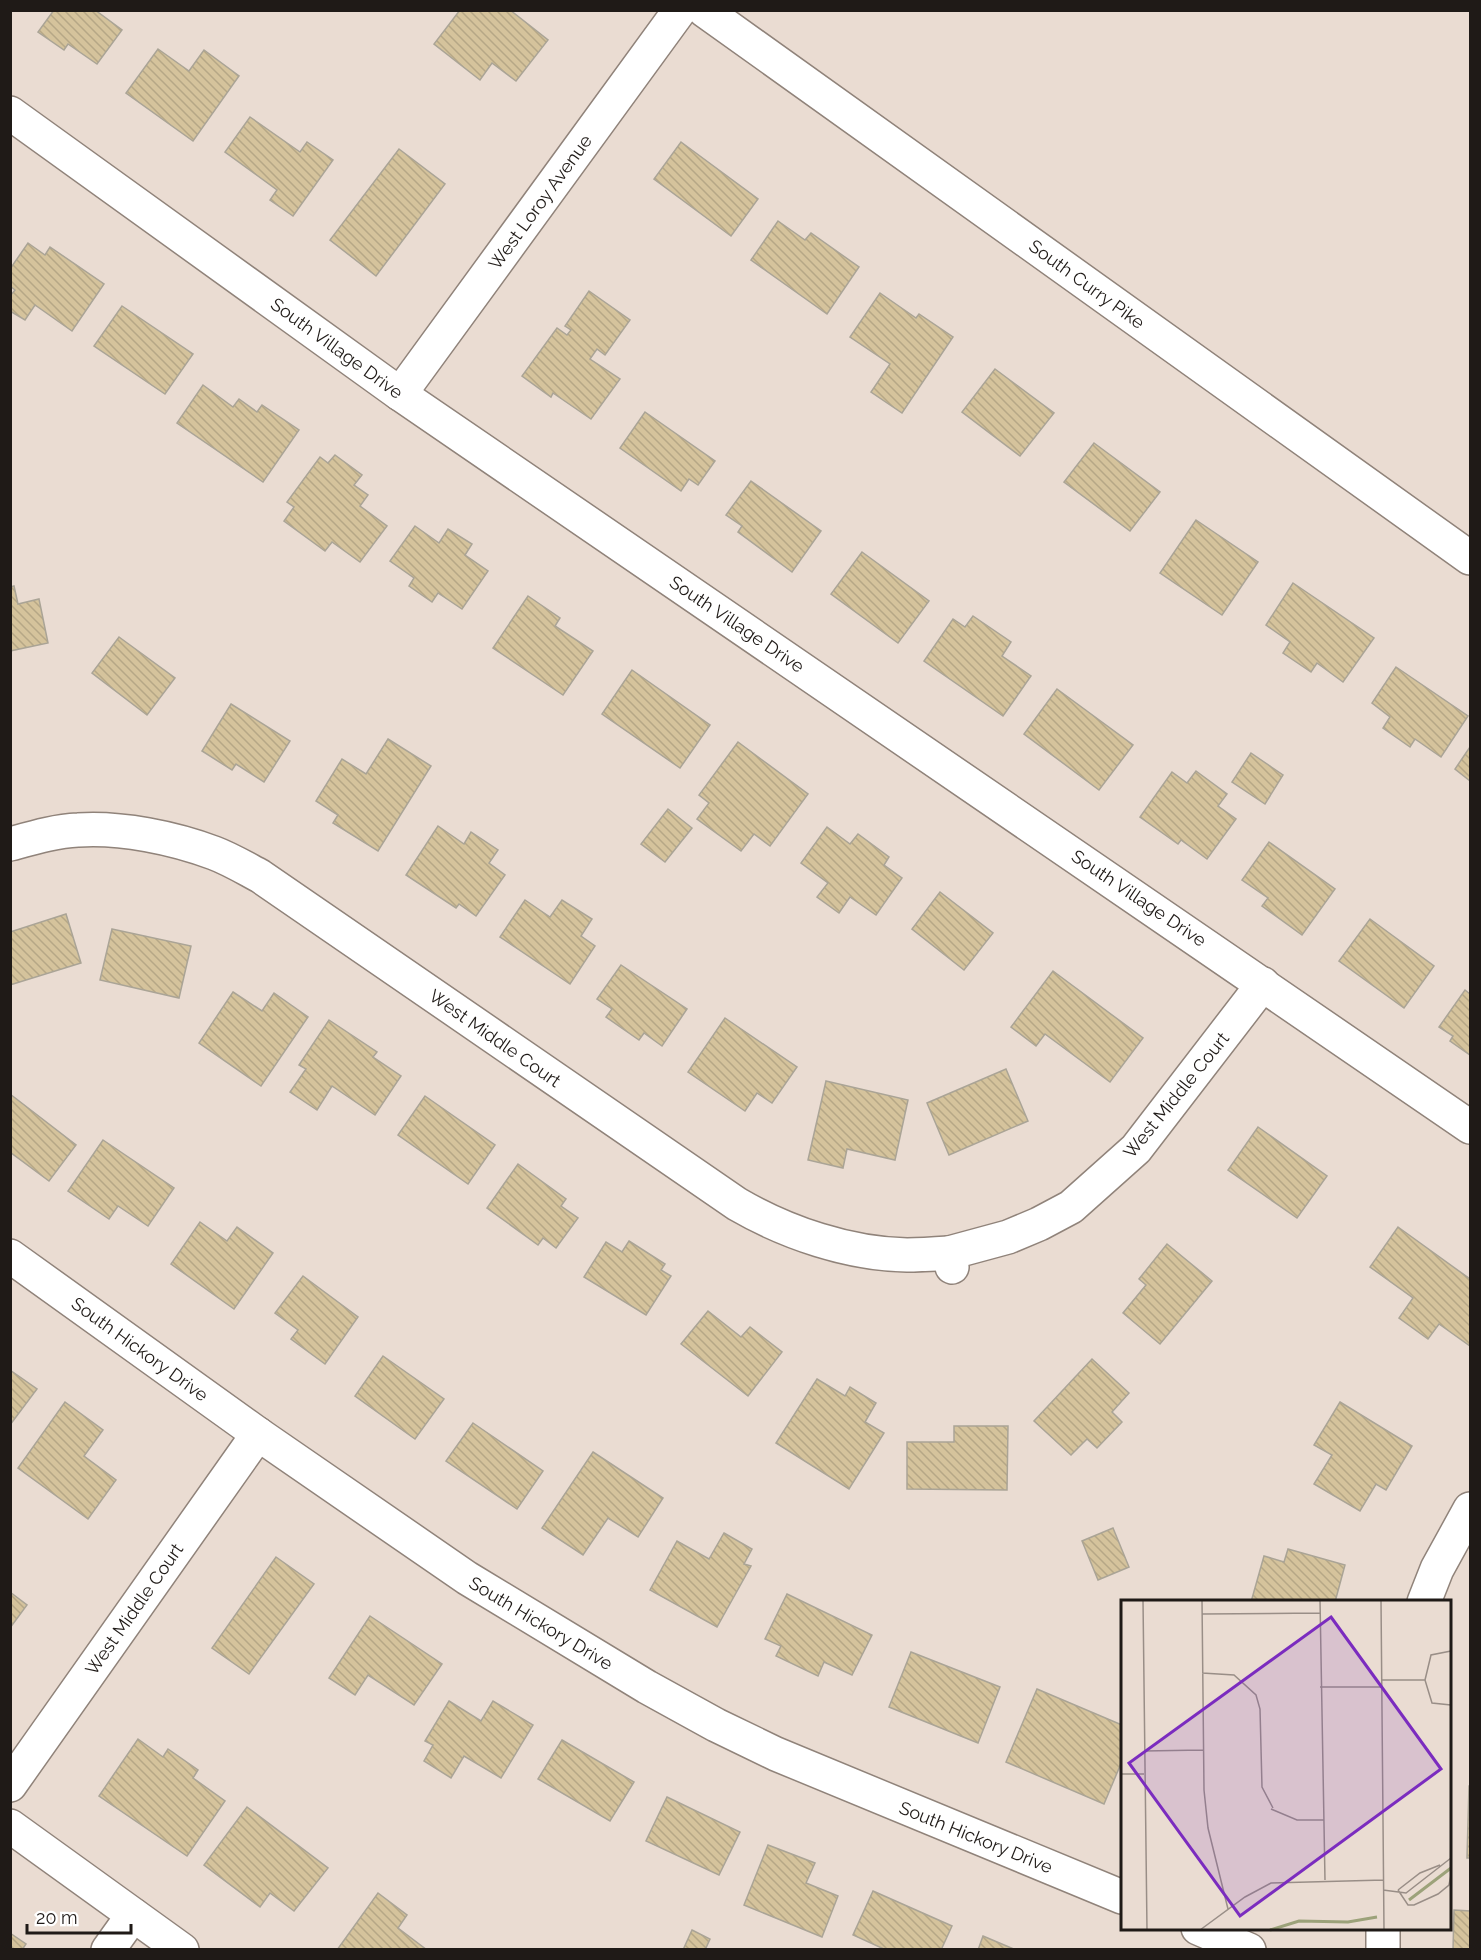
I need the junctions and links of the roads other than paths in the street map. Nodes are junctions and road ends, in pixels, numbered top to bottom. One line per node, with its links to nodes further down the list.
1 (680, 10): 4 (street, West Loroy Avenue)
2 (704, 10): 5 (street, South Curry Pike)
3 (10, 113): 4 (street, South Village Drive)
4 (400, 394): 7 (street, South Village Drive)
5 (1470, 558)
6 (29, 834): 7 (street, West Middle Court)
7 (1263, 984): 8 (street, South Village Drive)
8 (1470, 1127)
9 (10, 1256): 10 (street, South Hickory Drive)
10 (258, 1434): 13 (street, West Middle Court); 15 (street, South Hickory Drive)
11 (1470, 1509): 12 (street)
12 (1425, 1600)
13 (10, 1785)
14 (10, 1826): 16 (street)
15 (1121, 1897)
16 (133, 1915): 19 (street); 20 (street)
17 (1200, 1930): 21 (street)
18 (1383, 1930): 22 (street)
19 (108, 1950)
20 (182, 1950)
21 (1249, 1950)
22 (1383, 1950)

